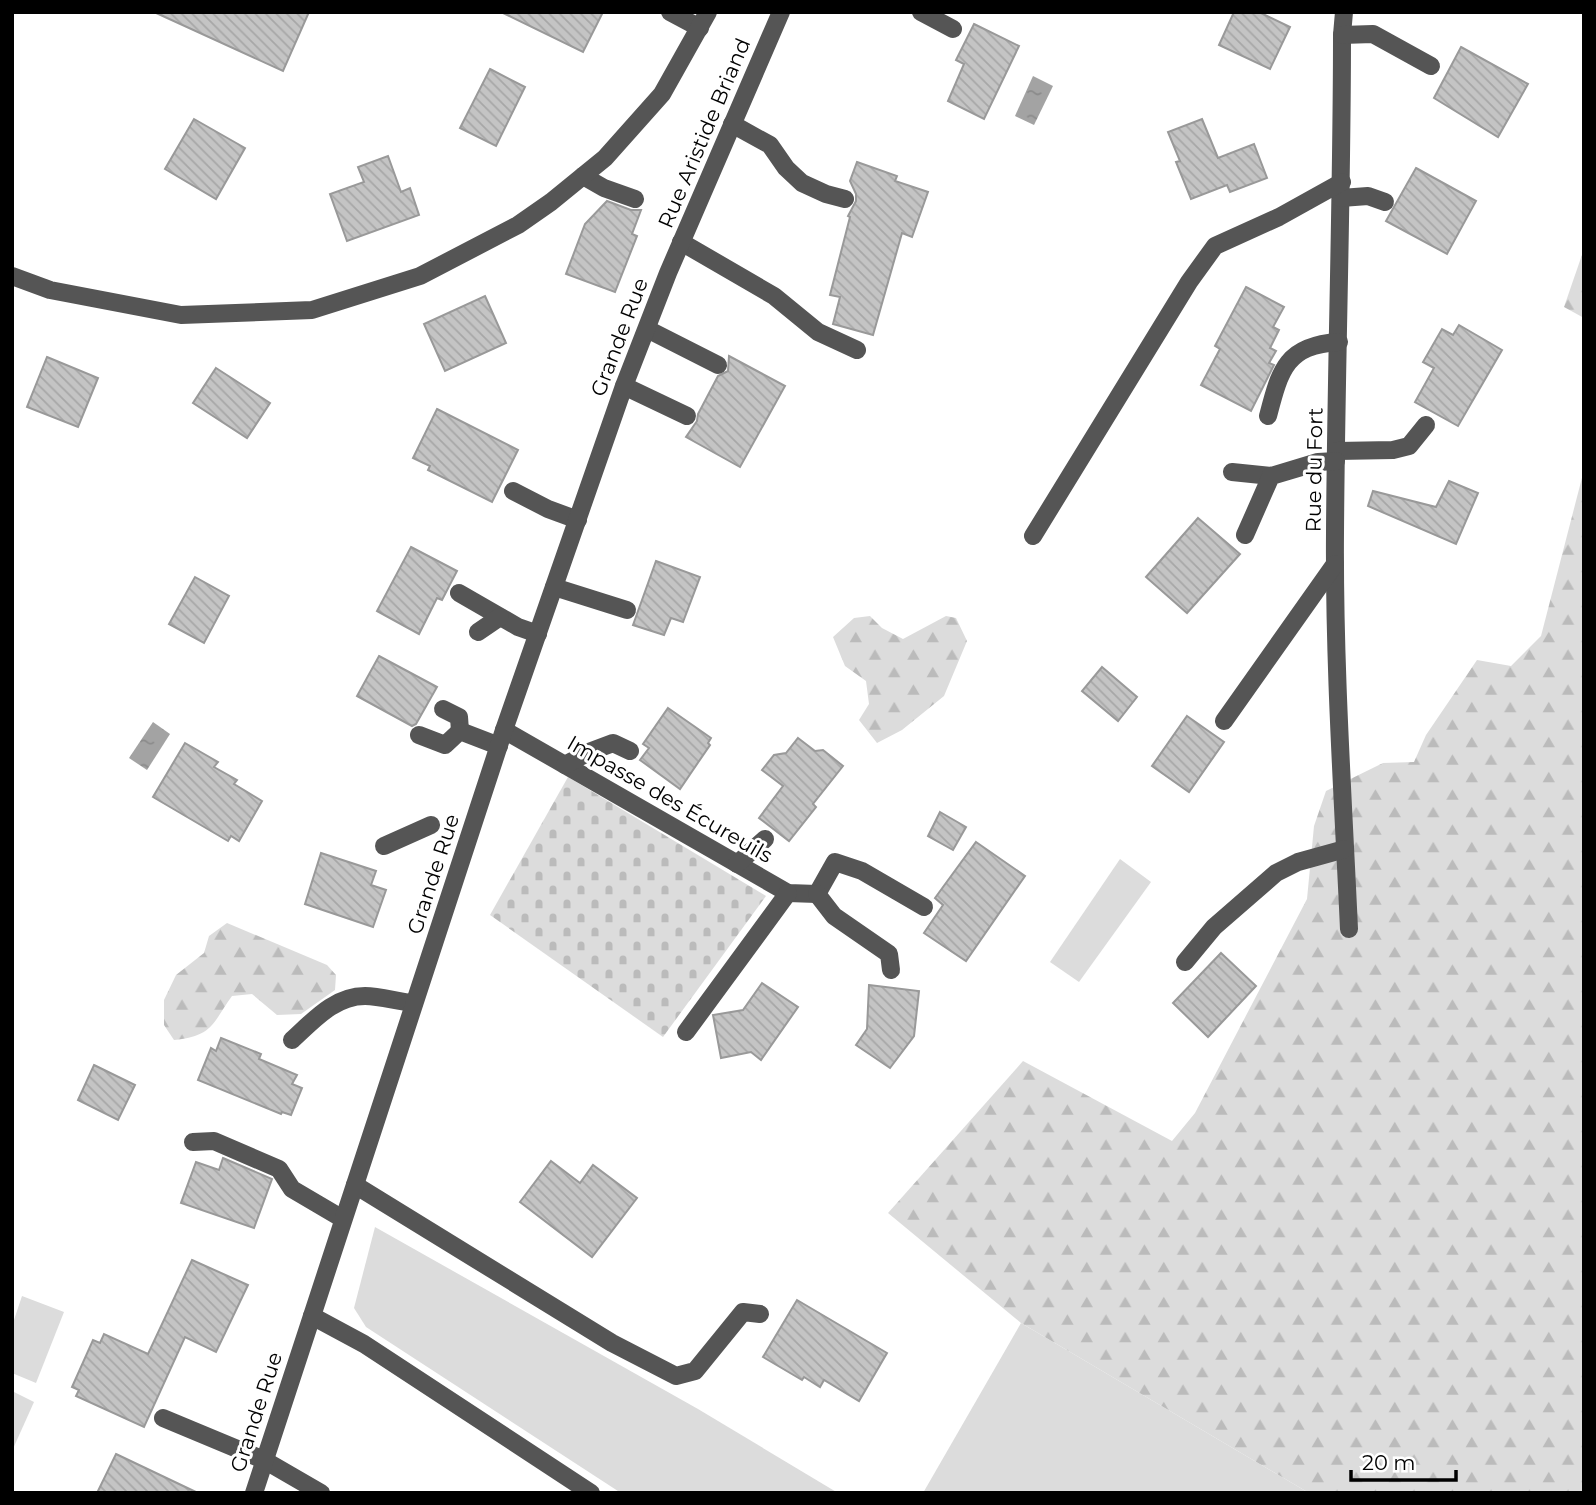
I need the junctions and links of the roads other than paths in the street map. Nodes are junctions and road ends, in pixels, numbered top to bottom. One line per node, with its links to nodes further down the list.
1 (670, 12): 5 (street)
2 (781, 12): 9 (street, Rue Aristide Briand)
3 (921, 12): 6 (street)
4 (1344, 12): 7 (street, Rue du Fort)
5 (704, 20): 10 (street)
6 (953, 29)
7 (1342, 35): 8 (street); 11 (street, Rue du Fort)
8 (1431, 66)
9 (732, 124): 13 (street); 15 (street, Rue Aristide Briand)
10 (583, 176): 12 (street); 17 (street)
11 (1341, 190): 14 (street); 19 (street, Rue du Fort); 32 (street)
12 (635, 199)
13 (845, 199)
14 (1385, 202)
15 (681, 242): 16 (street, Rue Aristide Briand); 20 (street)
16 (668, 273): 18 (street, Grande Rue)
17 (12, 276)
18 (647, 329): 21 (street); 22 (street, Grande Rue)
19 (1339, 342): 24 (street); 26 (street, Rue du Fort)
20 (857, 350)
21 (718, 365)
22 (624, 386): 23 (street); 30 (street, Grande Rue)
23 (687, 416)
24 (1268, 416)
25 (1426, 425): 26 (street)
26 (1337, 456): 28 (street); 33 (street, Rue du Fort)
27 (1231, 471): 28 (street)
28 (1271, 476): 31 (street)
29 (513, 491): 30 (street)
30 (578, 520): 34 (street, Grande Rue)
31 (1245, 535)
32 (1033, 536)
33 (1335, 564): 41 (street); 50 (street, Rue du Fort)
34 (554, 587): 36 (street); 39 (street, Grande Rue)
35 (459, 593): 37 (street)
36 (627, 610)
37 (500, 617): 38 (street); 39 (street)
38 (478, 632)
39 (538, 634): 44 (street, Grande Rue)
40 (443, 709): 42 (street)
41 (1224, 721)
42 (460, 731): 43 (street); 44 (street, Impasse des Écureuils)
43 (419, 735)
44 (501, 738): 46 (street, Impasse des Écureuils); 58 (street, Grande Rue)
45 (630, 751): 46 (street)
46 (565, 765): 51 (street, Impasse des Écureuils)
47 (431, 825): 49 (street)
48 (765, 839): 51 (street)
49 (384, 846)
50 (1345, 849): 55 (street, Rue du Fort); 56 (street)
51 (737, 864): 52 (street, Impasse des Écureuils)
52 (788, 893): 53 (street, Impasse des Écureuils); 59 (street)
53 (817, 894): 54 (street); 57 (street)
54 (924, 907)
55 (1349, 929)
56 (1185, 962)
57 (891, 970)
58 (414, 1003): 60 (street); 62 (street, Grande Rue)
59 (686, 1032)
60 (292, 1040)
61 (193, 1142): 63 (street)
62 (355, 1185): 63 (street, Grande Rue); 64 (street)
63 (344, 1219): 65 (street, Grande Rue)
64 (760, 1314)
65 (312, 1316): 67 (street, Grande Rue); 70 (street)
66 (163, 1418): 67 (street)
67 (264, 1460): 68 (street, Grande Rue); 69 (street)
68 (254, 1493)
69 (321, 1493)
70 (591, 1493)

